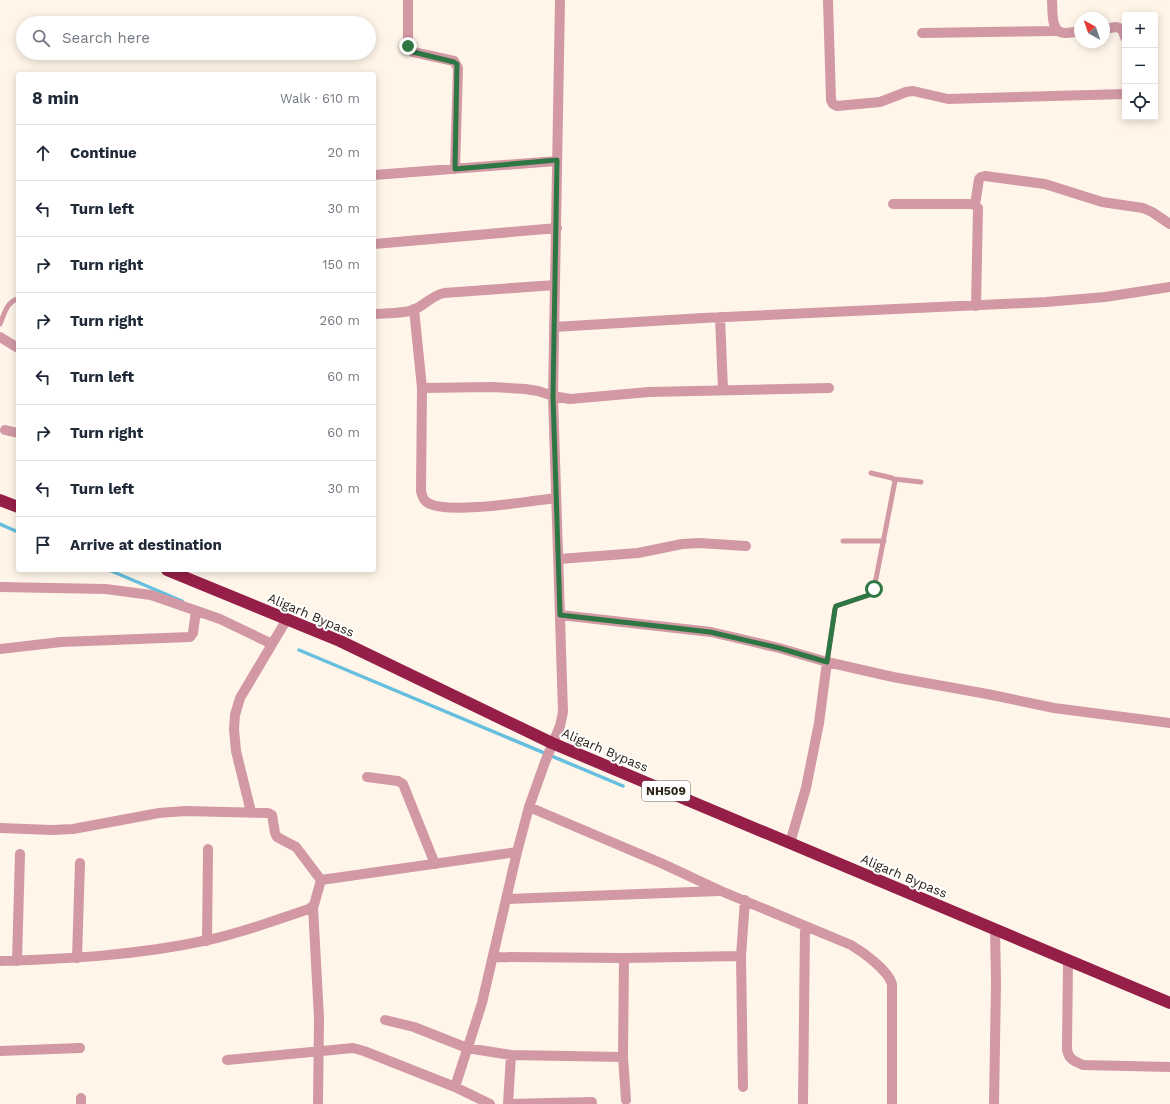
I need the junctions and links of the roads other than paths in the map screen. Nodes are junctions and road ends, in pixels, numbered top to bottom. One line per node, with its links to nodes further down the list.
1 (408, 0): 12 (street)
2 (560, 0): 11 (street)
3 (828, 0): 10 (street)
4 (1052, 0): 7 (street)
5 (1110, 28): 6 (street)
6 (1122, 30)
7 (1057, 31): 8 (street); 9 (street)
8 (1074, 32)
9 (922, 33)
10 (1122, 94)
11 (557, 160): 12 (street); 17 (street)
12 (455, 169): 13 (street)
13 (376, 175)
14 (893, 204): 15 (street)
15 (975, 205): 16 (street); 22 (street)
16 (1170, 224)
17 (557, 228): 18 (street); 19 (street)
18 (376, 244)
19 (555, 285): 23 (street); 27 (street)
20 (1170, 287): 22 (street)
21 (16, 299): 26 (lane)
22 (976, 306): 25 (street)
23 (414, 309): 24 (street); 30 (street)
24 (376, 314)
25 (720, 317): 27 (street); 32 (street)
26 (0, 324)
27 (554, 327): 33 (street)
28 (0, 337): 29 (street)
29 (16, 347)
30 (422, 388): 33 (street); 39 (street)
31 (829, 388): 32 (street)
32 (724, 390): 33 (street)
33 (553, 396): 39 (street)
34 (5, 430): 35 (street)
35 (16, 433)
36 (871, 473): 37 (lane)
37 (894, 479): 38 (lane); 43 (lane)
38 (921, 482)
39 (556, 498): 45 (street)
40 (0, 500): 41 (highway)
41 (16, 507)
42 (843, 541): 43 (lane)
43 (884, 541): 53 (lane)
44 (746, 546): 45 (street)
45 (559, 559): 49 (street)
46 (172, 572): 50 (highway, Aligarh Bypass / NH509)
47 (0, 587): 48 (street)
48 (196, 611): 51 (street); 52 (street)
49 (560, 615): 53 (street); 55 (street)
50 (287, 619): 51 (street); 55 (highway, Aligarh Bypass / NH509)
51 (272, 644): 58 (street)
52 (0, 648)
53 (827, 662): 54 (street); 60 (street)
54 (1170, 723)
55 (551, 746): 57 (street); 60 (highway, Aligarh Bypass / NH509)
56 (367, 776): 65 (street)
57 (530, 807): 62 (street); 67 (street)
58 (251, 812): 59 (street); 66 (street)
59 (0, 828)
60 (790, 843): 72 (highway, Aligarh Bypass / NH509)
61 (208, 849): 73 (street)
62 (517, 852): 65 (street); 68 (street)
63 (20, 854): 79 (street)
64 (80, 863): 76 (street)
65 (436, 864): 66 (street)
66 (321, 880): 70 (street)
67 (721, 891): 68 (street); 69 (street)
68 (507, 900): 75 (street)
69 (745, 900): 71 (street); 74 (street)
70 (313, 907): 73 (street); 86 (street)
71 (805, 927): 98 (street); 99 (street)
72 (995, 929): 78 (highway, Aligarh Bypass / NH509); 100 (street)
73 (207, 941): 76 (street)
74 (741, 956): 77 (street); 92 (street)
75 (493, 957): 77 (street); 84 (street)
76 (77, 958): 79 (street)
77 (624, 958): 88 (street)
78 (1068, 960): 81 (highway, Aligarh Bypass / NH509); 90 (street)
79 (17, 961): 80 (street)
80 (0, 962)
81 (1170, 1003)
82 (385, 1020): 84 (street)
83 (80, 1048): 85 (street)
84 (467, 1048): 87 (street); 91 (street)
85 (0, 1051)
86 (318, 1052): 89 (street); 91 (street); 95 (street)
87 (511, 1055): 88 (street); 97 (street)
88 (623, 1057): 93 (street)
89 (227, 1060)
90 (1170, 1067)
91 (455, 1087): 96 (street)
92 (743, 1087)
93 (626, 1100)
94 (592, 1102): 97 (street)
95 (318, 1104)
96 (490, 1104)
97 (508, 1104)
98 (803, 1104)
99 (892, 1104)
100 (994, 1104)

